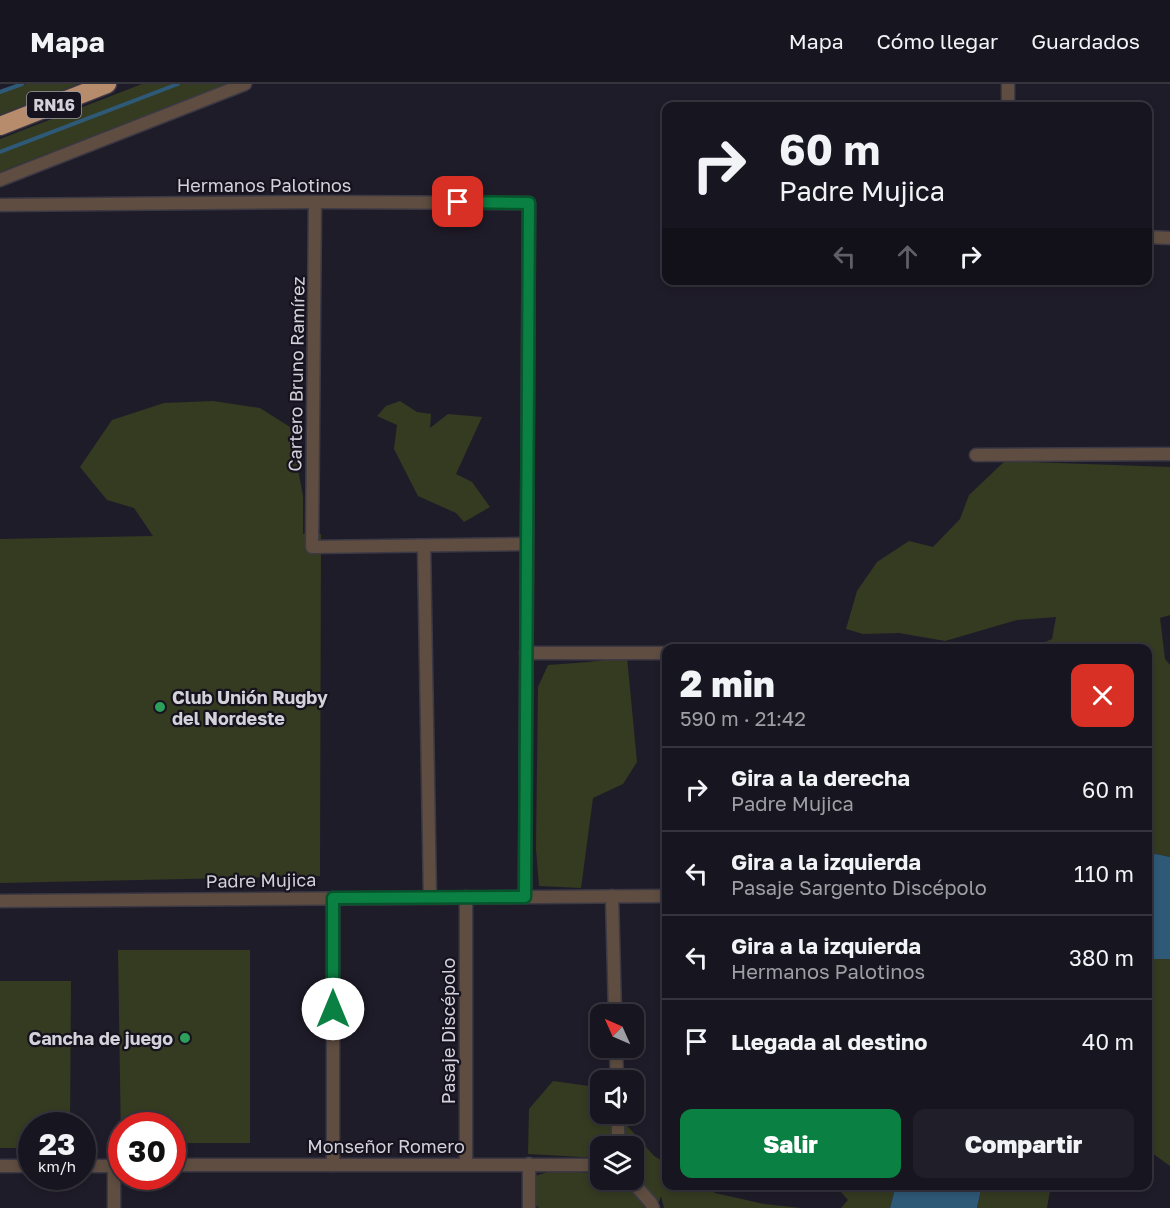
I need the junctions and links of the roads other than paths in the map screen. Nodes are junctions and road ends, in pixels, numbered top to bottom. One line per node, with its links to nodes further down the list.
1 (107, 84): 5 (highway, RN16)
2 (245, 84): 6 (street)
3 (1008, 84): 4 (street)
4 (1008, 102)
5 (0, 126)
6 (0, 180)
7 (315, 202): 8 (street, Hermanos Palotinos); 13 (street, Hermanos Palotinos); 14 (street, Cartero Bruno Ramírez)
8 (0, 206)
9 (1152, 237): 10 (street)
10 (1170, 238)
11 (1170, 454): 12 (street)
12 (976, 455)
13 (527, 544): 14 (street); 15 (street)
14 (424, 546): 19 (street)
15 (526, 653): 16 (street); 21 (street)
16 (662, 653)
17 (612, 896): 18 (street, Padre Mujica); 21 (street, Padre Mujica); 24 (street)
18 (662, 896)
19 (430, 897): 20 (street, Padre Mujica); 22 (street, Padre Mujica)
20 (466, 897): 21 (street, Padre Mujica); 25 (street, Pasaje Discépolo)
21 (525, 897)
22 (333, 898): 23 (street, Padre Mujica); 28 (street)
23 (0, 901)
24 (615, 1004)
25 (466, 1164): 26 (street, Monseñor Romero); 28 (street, Monseñor Romero)
26 (529, 1164): 29 (street, Monseñor Romero); 35 (street)
27 (186, 1165): 28 (street, Monseñor Romero)
28 (333, 1165)
29 (590, 1165)
30 (0, 1166): 31 (street)
31 (18, 1166)
32 (116, 1190): 34 (street)
33 (640, 1190): 36 (street)
34 (114, 1208)
35 (529, 1208)
36 (653, 1208)

